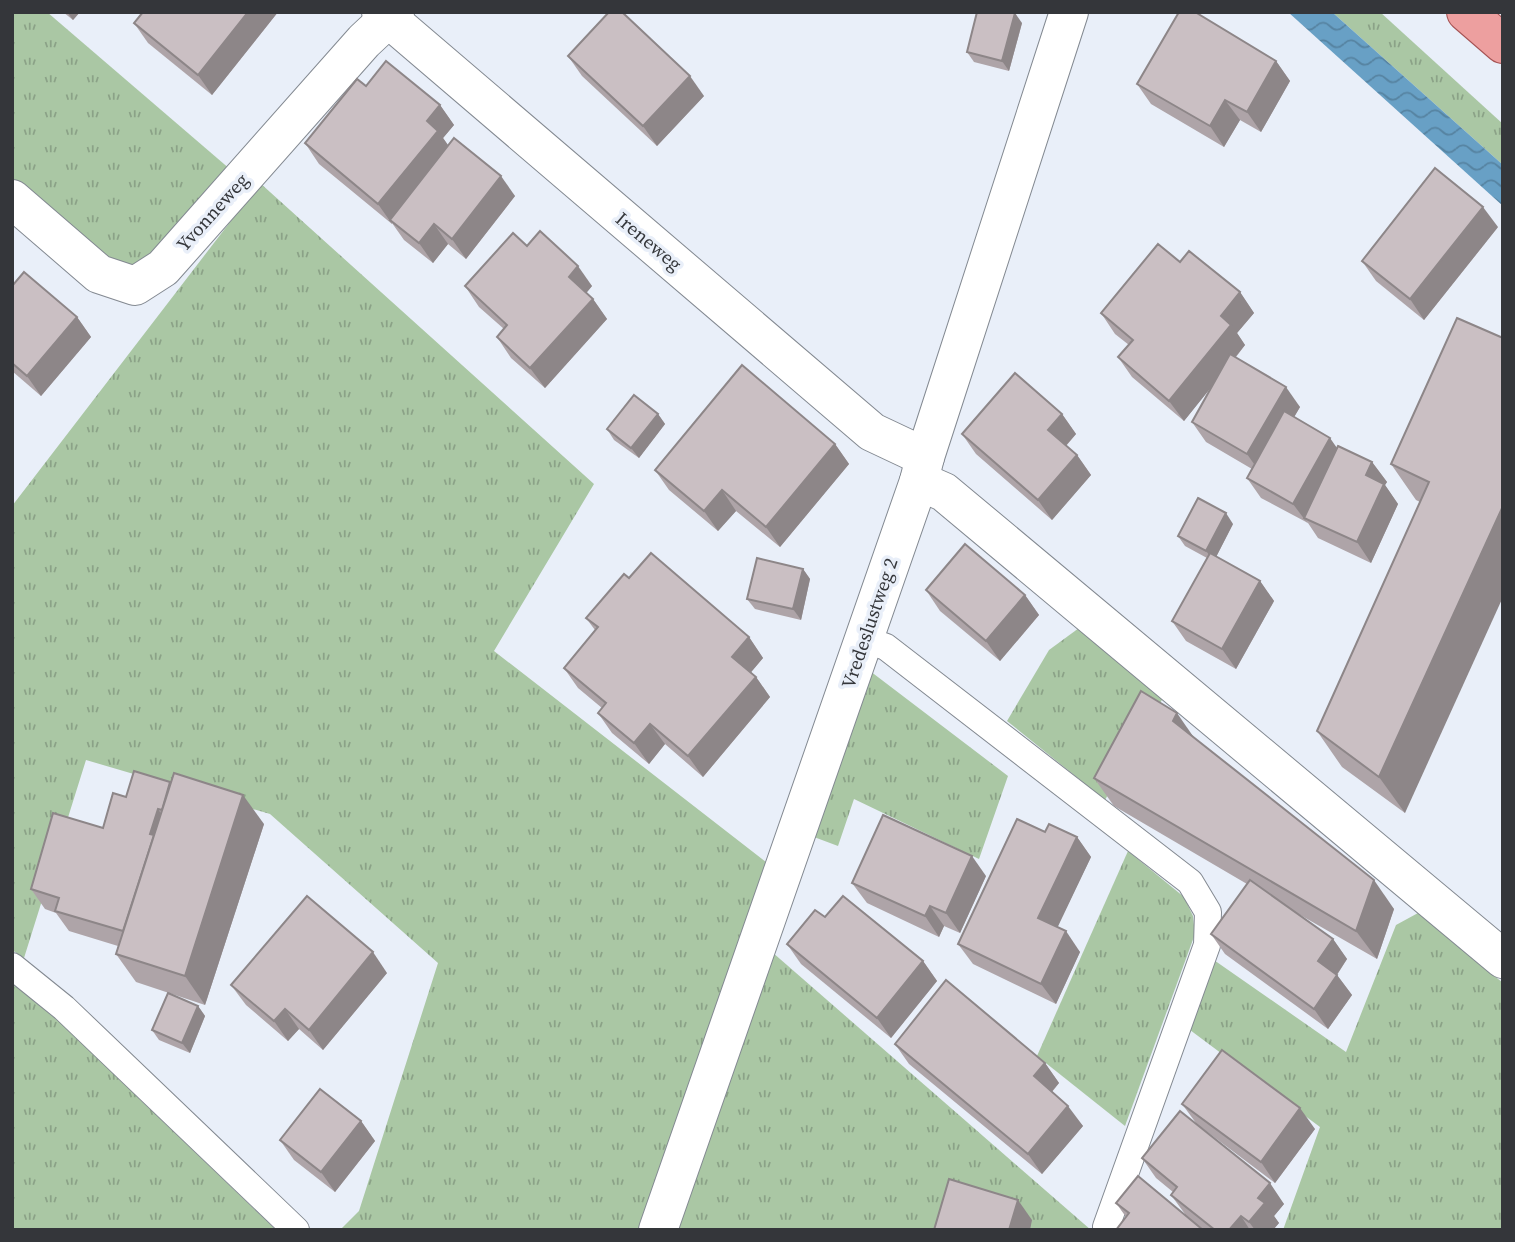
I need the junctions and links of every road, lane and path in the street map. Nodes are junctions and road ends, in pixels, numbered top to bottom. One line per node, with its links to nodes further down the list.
1 (1069, 12): 6 (street, Vredeslustweg 2)
2 (1466, 12): 4 (main road)
3 (388, 15): 5 (street, Yvonneweg); 6 (street, Ireneweg)
4 (1503, 44)
5 (12, 199)
6 (922, 469): 7 (street, Vredeslustweg 2); 8 (street, Ireneweg)
7 (864, 639): 10 (lane); 12 (street, Vredeslustweg 2)
8 (1503, 959)
9 (12, 966): 11 (lane)
10 (1106, 1227)
11 (296, 1230)
12 (659, 1230)

